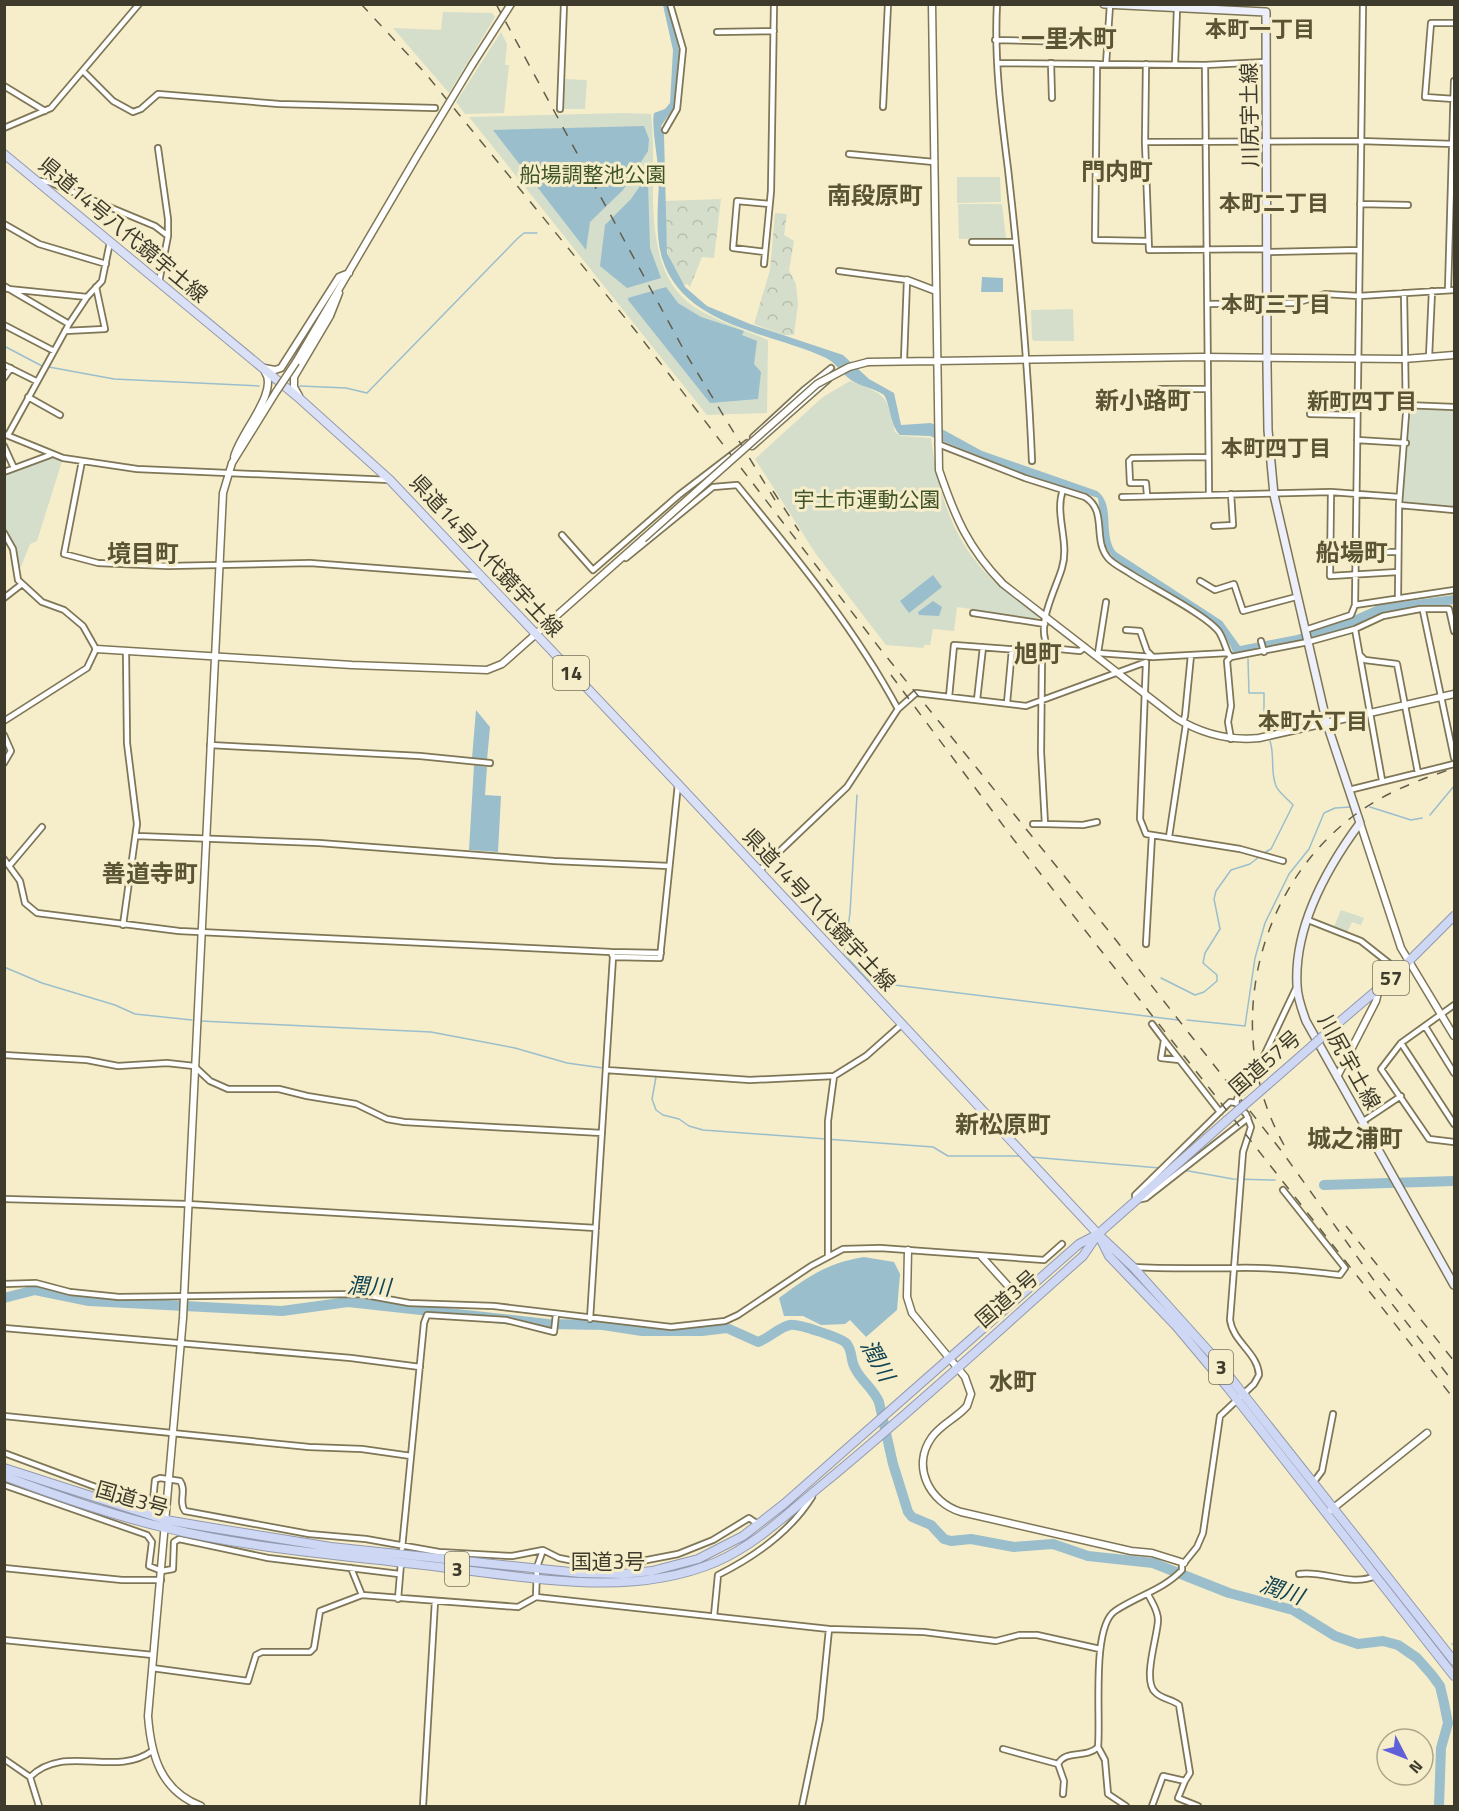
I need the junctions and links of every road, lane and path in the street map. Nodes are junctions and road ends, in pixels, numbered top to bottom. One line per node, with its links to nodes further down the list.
1 (139, 4): 28 (street)
2 (510, 4): 65 (street, bridge)
3 (564, 4): 35 (street)
4 (670, 4): 38 (street)
5 (774, 4): 16 (street)
6 (888, 4): 33 (street)
7 (932, 4): 47 (street)
8 (997, 4): 18 (street)
9 (1104, 4): 11 (main road, 川尻宇土線)
10 (1363, 4): 41 (street)
11 (1110, 5): 12 (main road, 川尻宇土線); 19 (street)
12 (1160, 6): 13 (main road, 川尻宇土線)
13 (1177, 8): 14 (main road, 川尻宇土線); 26 (street)
14 (1265, 8): 20 (main road, 川尻宇土線)
15 (1455, 23): 32 (street)
16 (774, 31): 17 (street); 49 (street)
17 (717, 32)
18 (995, 40): 19 (street); 21 (street)
19 (1108, 43): 24 (street)
20 (1266, 62): 27 (street); 39 (main road, 川尻宇土線)
21 (998, 63): 22 (street); 57 (street)
22 (1051, 63): 23 (street); 31 (street)
23 (1096, 64): 24 (street); 54 (street)
24 (1106, 64): 25 (street)
25 (1146, 64): 26 (street); 42 (street)
26 (1175, 64): 27 (street)
27 (1205, 64): 40 (street)
28 (83, 71): 34 (street); 36 (street)
29 (1455, 81): 32 (street)
30 (4, 86): 36 (street)
31 (1052, 98)
32 (1454, 99): 43 (street)
33 (883, 106)
34 (435, 108)
35 (560, 109)
36 (45, 111): 37 (street)
37 (4, 128)
38 (665, 130)
39 (1267, 140): 40 (street); 41 (street); 59 (main road, 川尻宇土線)
40 (1206, 141): 42 (street); 58 (street)
41 (1360, 141): 43 (street); 50 (street)
42 (1145, 142): 54 (street)
43 (1453, 144): 71 (street)
44 (158, 147): 53 (street)
45 (4, 154): 48 (main road, 県道14号八代鏡宇土線 / 14)
46 (849, 154): 47 (street)
47 (934, 162): 73 (street)
48 (37, 181): 53 (street); 55 (main road, 県道14号八代鏡宇土線 / 14)
49 (769, 204): 61 (street); 61 (street)
50 (1360, 204): 51 (street); 60 (street)
51 (1408, 206)
52 (4, 224): 62 (street)
53 (168, 236): 67 (street)
54 (1147, 241): 58 (street)
55 (110, 242): 62 (street); 67 (main road, 県道14号八代鏡宇土線 / 14)
56 (972, 242): 57 (street)
57 (1014, 242): 92 (street)
58 (1206, 249): 59 (street); 79 (street)
59 (1267, 250): 60 (street); 78 (main road, 川尻宇土線)
60 (1359, 250): 76 (street)
61 (765, 252): 63 (street)
62 (106, 264): 68 (street)
63 (764, 264)
64 (839, 271): 66 (street)
65 (349, 273): 69 (street); 94 (street)
66 (907, 280): 73 (street); 91 (street)
67 (159, 282): 94 (main road, 県道14号八代鏡宇土線 / 14)
68 (96, 287): 77 (street); 82 (street)
69 (340, 287): 101 (street); 118 (street, bridge)
70 (6, 288): 77 (street); 80 (street)
71 (1448, 290): 72 (street); 74 (street)
72 (1455, 290)
73 (936, 291): 89 (street)
74 (1432, 291): 75 (street); 85 (street)
75 (1404, 293): 76 (street); 90 (street)
76 (1359, 296): 78 (street); 88 (street)
77 (87, 297): 80 (street)
78 (1268, 303): 79 (street); 87 (main road, 川尻宇土線)
79 (1208, 304): 86 (street)
80 (69, 324): 82 (street)
81 (4, 325): 83 (street)
82 (65, 331): 83 (street)
83 (54, 351): 98 (street)
84 (1455, 356): 85 (street)
85 (1430, 357): 90 (street)
86 (1207, 358): 87 (street); 92 (street); 99 (street)
87 (1268, 358): 88 (street); 129 (main road, 川尻宇土線)
88 (1358, 358): 90 (street); 107 (street)
89 (937, 359): 91 (street); 92 (street); 110 (street)
90 (1404, 359): 103 (street)
91 (904, 360): 96 (street, bridge)
92 (1026, 360): 117 (street)
93 (4, 364): 95 (street)
94 (261, 367): 101 (main road, 県道14号八代鏡宇土線 / 14); 118 (street)
95 (10, 368): 97 (street); 98 (street)
96 (831, 372): 113 (street); 136 (street); 140 (street, bridge)
97 (4, 378)
98 (36, 381): 100 (street)
99 (1208, 389): 102 (street); 115 (street)
100 (28, 397): 106 (street); 108 (street)
101 (300, 399): 122 (main road, 県道14号八代鏡宇土線 / 14)
102 (1160, 404)
103 (1405, 405): 104 (street); 111 (street)
104 (1455, 407)
105 (1310, 414): 107 (street)
106 (60, 415)
107 (1357, 415): 109 (street)
108 (6, 434): 114 (street)
109 (1357, 440): 111 (street); 125 (street)
110 (938, 441): 123 (street); 154 (street)
111 (1406, 444): 131 (street)
112 (4, 446): 119 (street)
113 (752, 446)
114 (50, 454): 116 (street); 119 (street)
115 (1208, 457): 126 (street); 128 (street)
116 (82, 461): 121 (street); 139 (street)
117 (1032, 461)
118 (232, 463): 121 (street)
119 (14, 468): 120 (street)
120 (4, 472)
121 (228, 474): 122 (street); 139 (street)
122 (390, 480): 143 (main road, 県道14号八代鏡宇土線 / 14)
123 (1063, 490): 154 (street); 172 (street)
124 (1331, 492): 125 (street); 129 (street); 142 (street)
125 (1356, 493): 131 (street); 137 (street)
126 (1209, 494): 127 (street); 128 (street)
127 (1231, 494): 129 (street); 134 (street)
128 (1147, 495): 130 (street)
129 (1274, 495): 147 (main road, 川尻宇土線)
130 (1122, 497)
131 (1399, 497): 132 (street)
132 (1399, 506): 133 (street); 138 (street)
133 (1455, 510)
134 (1215, 526)
135 (4, 533): 145 (street)
136 (562, 535)
137 (1355, 552): 138 (street); 142 (street)
138 (1398, 552): 141 (street)
139 (219, 565): 143 (street); 170 (street)
140 (606, 571): 159 (street); 185 (street)
141 (1398, 572): 142 (street); 148 (street)
142 (1355, 574): 151 (street)
143 (481, 577): 159 (main road, 県道14号八代鏡宇土線 / 14)
144 (1200, 581): 147 (street)
145 (22, 584): 149 (street); 164 (street)
146 (1455, 590): 148 (street)
147 (1296, 597): 157 (main road, 川尻宇土線)
148 (1398, 597): 151 (street)
149 (4, 598)
150 (1106, 602): 169 (street)
151 (1355, 605): 157 (street)
152 (1423, 611): 155 (street); 158 (street); 180 (street)
153 (973, 613): 154 (street)
154 (1045, 621): 163 (street); 166 (street)
155 (1355, 629): 161 (street); 173 (street)
156 (1126, 630): 174 (street)
157 (1305, 631): 161 (main road, 川尻宇土線)
158 (1455, 631)
159 (536, 636): 170 (street); 199 (main road, 県道14号八代鏡宇土線 / 14)
160 (1262, 641): 168 (street)
161 (1307, 641): 168 (street); 189 (main road, 川尻宇土線)
162 (983, 647): 165 (street); 179 (street); 181 (street)
163 (1085, 647): 166 (street); 169 (street)
164 (96, 649): 167 (street); 187 (street)
165 (1012, 649): 166 (street); 183 (street)
166 (1048, 650): 182 (street)
167 (126, 651): 170 (street); 207 (street)
168 (1264, 652): 172 (street)
169 (1097, 654): 174 (street); 176 (street)
170 (214, 655): 192 (street)
171 (1191, 655): 172 (street); 174 (street); 188 (street)
172 (1229, 655): 191 (street)
173 (1360, 655): 184 (street); 186 (street)
174 (1153, 657): 175 (street)
175 (1146, 663): 176 (street); 177 (street)
176 (1117, 672): 177 (street); 182 (street)
177 (1145, 694): 188 (street); 206 (street)
178 (1455, 694): 180 (street)
179 (949, 697): 181 (street); 185 (street)
180 (1441, 697): 184 (street); 193 (street)
181 (977, 700): 183 (street)
182 (1043, 700): 183 (street); 204 (street)
183 (1007, 703)
184 (1404, 706): 186 (street); 197 (street)
185 (898, 709): 214 (street)
186 (1370, 715): 189 (street); 198 (street)
187 (4, 721)
188 (1184, 723): 191 (street); 208 (street)
189 (1327, 724): 191 (street); 200 (main road, 川尻宇土線)
190 (4, 735): 194 (street)
191 (1231, 739)
192 (210, 745): 195 (street); 209 (street)
193 (1455, 758)
194 (4, 763)
195 (490, 763)
196 (1455, 764): 197 (street)
197 (1418, 773): 198 (street)
198 (1382, 780): 200 (street)
199 (678, 784): 213 (street); 214 (main road, 県道14号八代鏡宇土線 / 14)
200 (1348, 790): 202 (main road, 川尻宇土線)
201 (1097, 822): 204 (street)
202 (1360, 823): 216 (main road, 川尻宇土線); 221 (street)
203 (1033, 824): 204 (street)
204 (1045, 824)
205 (42, 827): 212 (street)
206 (1152, 835): 208 (street); 219 (street)
207 (137, 836): 209 (street); 217 (street)
208 (1169, 837): 211 (street)
209 (205, 839): 213 (street); 218 (street)
210 (4, 859): 212 (street)
211 (1283, 861)
212 (10, 865): 217 (street)
213 (669, 866): 220 (street)
214 (759, 872): 228 (main road, 県道14号八代鏡宇土線 / 14)
215 (1455, 916): 221 (highway, 国道57号 / 57)
216 (1308, 920): 222 (street); 223 (main road, 川尻宇土線)
217 (123, 925): 218 (street)
218 (201, 930): 220 (street); 235 (street)
219 (1146, 944)
220 (612, 955): 236 (street)
221 (1408, 963): 222 (highway, 国道57号 / 57); 226 (street)
222 (1399, 971): 224 (highway, 国道57号 / 57)
223 (1297, 986): 239 (main road, 川尻宇土線); 241 (street)
224 (1379, 988): 239 (street); 250 (highway, 国道57号 / 57, bridge)
225 (1455, 1005): 226 (street)
226 (1440, 1014): 229 (street); 230 (street)
227 (1152, 1024): 231 (street)
228 (901, 1025): 238 (street); 253 (main road, 県道14号八代鏡宇土線 / 14)
229 (1425, 1026): 232 (street); 237 (street)
230 (1455, 1036)
231 (1164, 1040): 234 (street); 234 (street)
232 (1401, 1043): 240 (street); 245 (street)
233 (4, 1054): 235 (street)
234 (1179, 1060): 242 (street)
235 (194, 1066): 246 (street); 251 (street)
236 (606, 1070): 238 (street); 246 (street)
237 (1455, 1073)
238 (834, 1076): 256 (street)
239 (1337, 1077): 244 (main road, 川尻宇土線)
240 (1401, 1096): 244 (street); 247 (street)
241 (1236, 1103): 242 (street); 243 (street)
242 (1220, 1112): 250 (street)
243 (1248, 1118): 250 (street); 259 (street)
244 (1362, 1122): 260 (main road, 川尻宇土線)
245 (1455, 1124)
246 (602, 1133): 252 (street)
247 (1455, 1142)
248 (1283, 1190): 259 (street)
249 (4, 1198): 251 (street)
250 (1136, 1200): 253 (highway, 国道57号 / 57)
251 (187, 1204): 252 (street); 262 (street)
252 (596, 1228): 265 (street)
253 (1098, 1234): 258 (highway, 3); 263 (highway, 国道3号 / 3); 270 (highway, 国道3号 / 3); 271 (highway, 3)
254 (1062, 1244): 257 (street)
255 (908, 1250): 256 (street); 257 (street); 268 (street)
256 (828, 1256): 265 (street)
257 (982, 1257): 263 (street)
258 (1133, 1267): 259 (street); 271 (highway, 3)
259 (1233, 1268): 271 (street)
260 (1454, 1282)
261 (4, 1284): 262 (street)
262 (183, 1297): 264 (street); 267 (street)
263 (1018, 1297): 268 (highway, 国道3号 / 3)
264 (556, 1316): 265 (street); 269 (street)
265 (590, 1319)
266 (4, 1328): 267 (street)
267 (180, 1344): 269 (street); 274 (street)
268 (949, 1358): 270 (street); 286 (highway, 国道3号 / 3)
269 (420, 1367): 277 (street)
270 (957, 1367): 283 (highway, 国道3号 / 3); 289 (street)
271 (1240, 1397): 281 (highway, 3); 284 (highway, 3); 289 (street)
272 (1333, 1414): 281 (street)
273 (4, 1416): 274 (street)
274 (174, 1432): 277 (street); 280 (street)
275 (1427, 1433): 284 (street)
276 (4, 1453): 280 (street)
277 (411, 1456): 288 (street)
278 (4, 1468): 285 (highway, 国道3号 / 3)
279 (4, 1476): 285 (highway, 国道3号 / 3)
280 (170, 1480): 285 (street); 288 (street)
281 (1313, 1483): 284 (highway, 3)
282 (4, 1485): 293 (street)
283 (817, 1489): 297 (highway, 国道3号 / 3); 304 (street)
284 (1329, 1512): 296 (highway, 3); 309 (highway, 3)
285 (166, 1524): 288 (highway, 国道3号 / 3); 293 (street)
286 (759, 1524): 287 (street); 292 (highway, 国道3号 / 3)
287 (543, 1550): 288 (street); 292 (street)
288 (402, 1554): 292 (highway, 国道3号 / 3); 294 (street); 297 (highway, 国道3号 / 3)
289 (1183, 1565): 299 (street)
290 (4, 1568): 298 (street)
291 (351, 1568): 293 (street); 294 (street); 300 (street)
292 (537, 1568): 297 (street)
293 (162, 1571): 298 (street)
294 (399, 1574): 302 (street)
295 (1299, 1574): 296 (street)
296 (1375, 1576): 311 (highway, 3)
297 (537, 1577): 301 (street)
298 (161, 1580): 308 (street)
299 (1148, 1594): 307 (street); 318 (street)
300 (362, 1595): 302 (street); 310 (street)
301 (536, 1597): 303 (street); 304 (street)
302 (398, 1599): 303 (street)
303 (435, 1601): 322 (street)
304 (714, 1616): 305 (street)
305 (829, 1629): 307 (street); 323 (street)
306 (4, 1640): 308 (street)
307 (1100, 1649): 312 (street)
308 (153, 1655): 310 (street)
309 (1455, 1661)
310 (152, 1668): 314 (street)
311 (1455, 1676)
312 (1098, 1747): 316 (street); 324 (street)
313 (1003, 1749): 316 (street)
314 (152, 1751): 317 (street); 321 (street)
315 (4, 1759): 317 (street)
316 (1058, 1764): 319 (street)
317 (30, 1776): 320 (street)
318 (1185, 1780): 325 (street); 326 (street)
319 (1063, 1794)
320 (39, 1806)
321 (201, 1806)
322 (423, 1806)
323 (802, 1806)
324 (1126, 1806)
325 (1152, 1806)
326 (1198, 1806)

